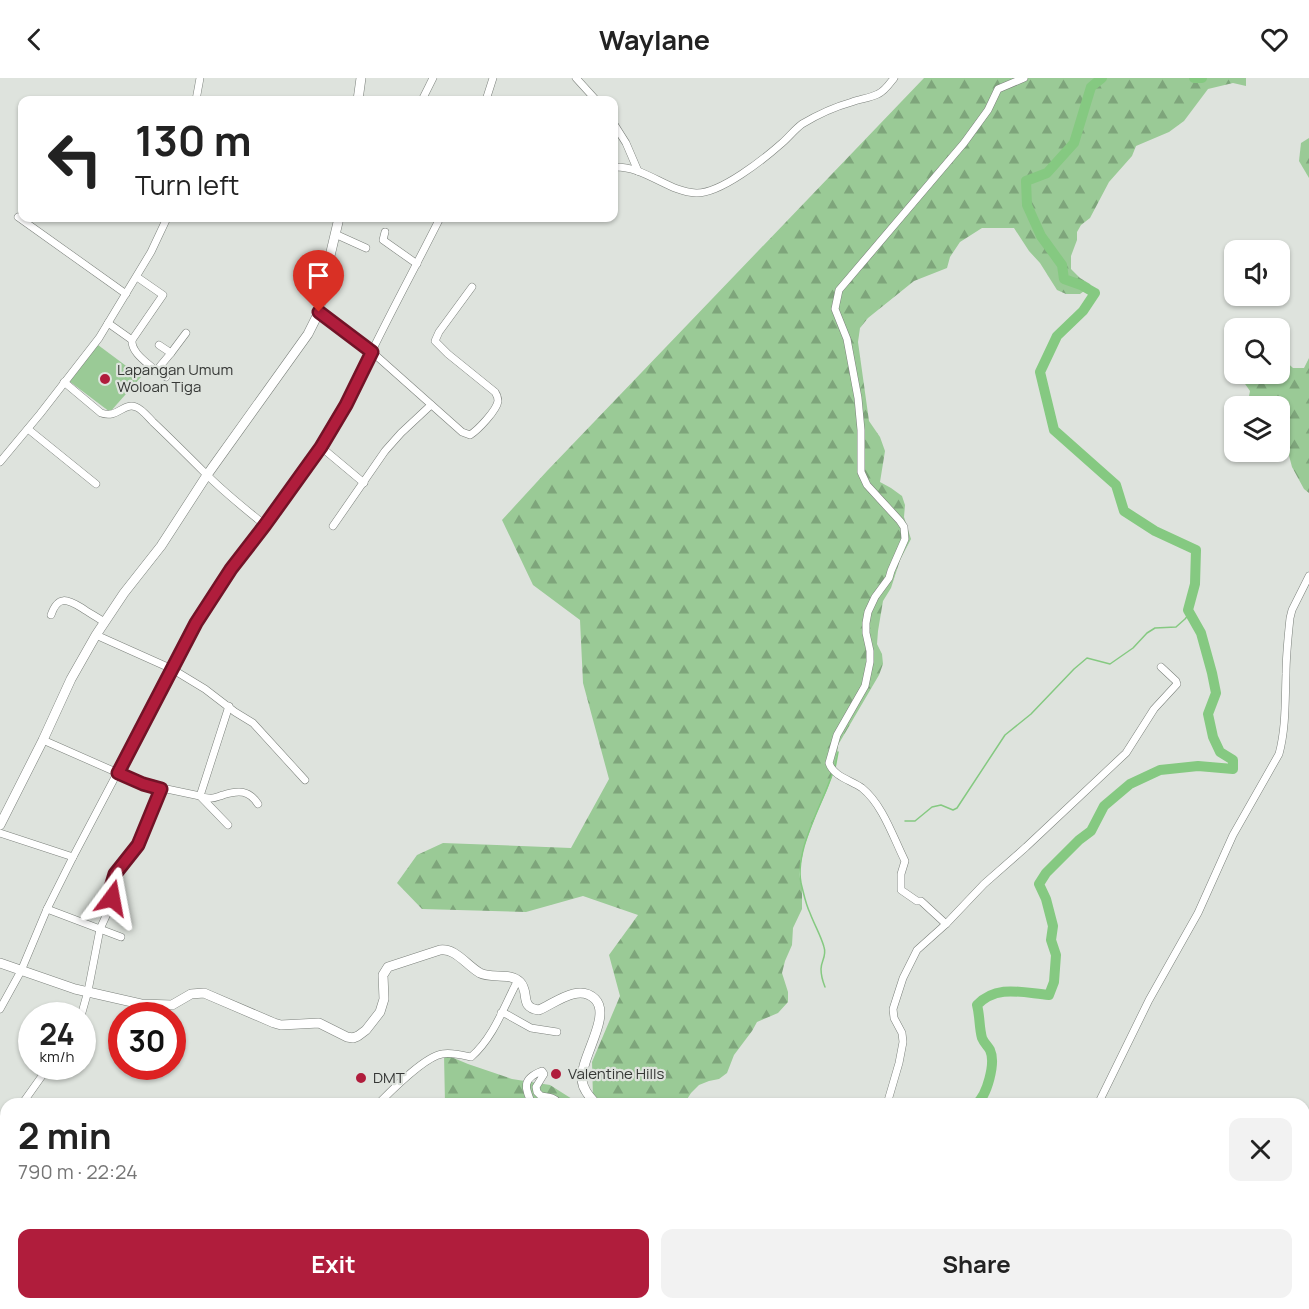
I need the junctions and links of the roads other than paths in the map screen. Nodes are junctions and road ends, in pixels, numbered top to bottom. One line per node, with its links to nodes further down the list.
1 (200, 78): 8 (street)
2 (362, 78): 9 (street)
3 (433, 78): 10 (street)
4 (493, 78): 11 (street)
5 (576, 78): 12 (street)
6 (894, 78): 15 (street)
7 (1024, 78): 64 (street)
8 (197, 96)
9 (359, 96)
10 (424, 96)
11 (488, 96)
12 (592, 96)
13 (618, 130): 15 (street)
14 (618, 167): 15 (street)
15 (638, 171)
16 (25, 222): 26 (street)
17 (165, 222): 24 (street)
18 (338, 222): 21 (street)
19 (438, 222): 23 (street)
20 (384, 232): 23 (street)
21 (335, 234): 22 (street); 27 (street)
22 (366, 248)
23 (417, 264): 33 (street)
24 (137, 277): 26 (street); 30 (street)
25 (472, 287): 37 (street)
26 (126, 294): 28 (street)
27 (319, 312): 33 (street); 41 (street)
28 (108, 323): 30 (street); 36 (street)
29 (186, 333): 32 (street)
30 (132, 340): 34 (street)
31 (159, 345): 32 (street)
32 (171, 352): 34 (street)
33 (372, 352): 37 (street); 39 (street)
34 (156, 370): 35 (street)
35 (166, 377)
36 (64, 382): 38 (street); 41 (street)
37 (431, 405): 42 (street)
38 (28, 429): 40 (street); 43 (street)
39 (321, 447): 42 (street); 44 (street)
40 (0, 462)
41 (207, 475): 44 (street); 48 (street)
42 (364, 483): 45 (street)
43 (96, 484)
44 (265, 525): 51 (street)
45 (333, 526)
46 (1309, 576): 82 (street)
47 (51, 615): 48 (street)
48 (104, 622): 49 (street)
49 (96, 635): 51 (street); 53 (street)
50 (1161, 667): 64 (street)
51 (172, 669): 52 (street); 54 (street)
52 (229, 706): 55 (street); 57 (street)
53 (43, 740): 54 (street); 59 (street)
54 (118, 773): 56 (street); 62 (street)
55 (305, 780)
56 (161, 789): 57 (street); 65 (street)
57 (200, 796): 58 (street); 60 (street)
58 (258, 804)
59 (0, 825)
60 (228, 825)
61 (0, 832): 62 (street)
62 (73, 856): 63 (street)
63 (47, 909): 65 (street); 68 (street)
64 (946, 924): 81 (street)
65 (100, 929): 66 (street); 70 (street)
66 (121, 937)
67 (0, 963): 68 (street)
68 (21, 971): 70 (street); 72 (street)
69 (518, 980): 70 (street); 73 (street); 80 (street)
70 (88, 991): 71 (street)
71 (85, 1002)
72 (0, 1009)
73 (501, 1012): 74 (street); 77 (street)
74 (557, 1032)
75 (39, 1080): 76 (street)
76 (26, 1098)
77 (385, 1098)
78 (529, 1098): 79 (street)
79 (554, 1098)
80 (592, 1098)
81 (889, 1098)
82 (1101, 1098)

